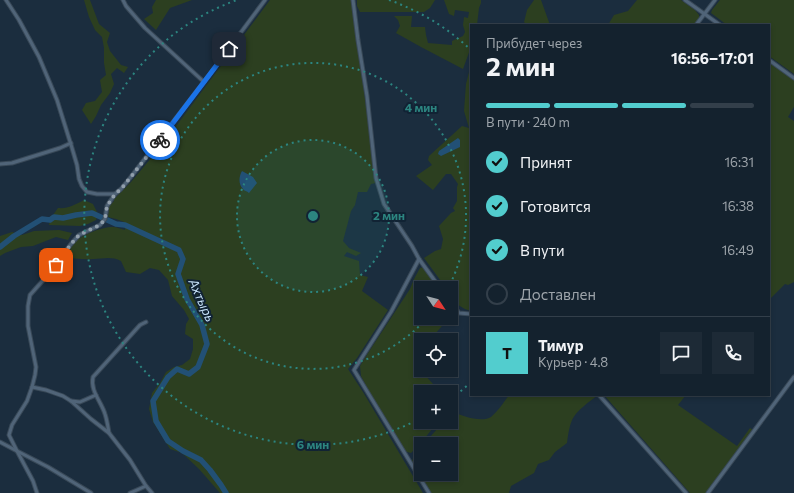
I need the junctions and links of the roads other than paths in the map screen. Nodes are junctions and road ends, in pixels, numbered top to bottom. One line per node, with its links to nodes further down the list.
1 (6, 0): 13 (street)
2 (123, 0): 12 (street)
3 (265, 0): 12 (street)
4 (353, 0): 16 (street)
5 (685, 0): 7 (street)
6 (715, 0): 7 (street)
7 (704, 14): 8 (street); 9 (street)
8 (697, 24)
9 (719, 24)
10 (770, 61): 11 (street)
11 (794, 78)
12 (204, 82): 15 (street)
13 (71, 143): 14 (street); 15 (street)
14 (0, 164)
15 (115, 194): 22 (street)
16 (419, 259): 17 (street); 34 (street)
17 (435, 281)
18 (458, 312): 19 (street)
19 (470, 314)
20 (146, 322): 23 (street)
21 (794, 377): 36 (street)
22 (32, 387): 25 (street); 28 (street)
23 (96, 395): 25 (street); 26 (street)
24 (600, 396): 35 (street)
25 (71, 401): 26 (street)
26 (109, 433): 29 (street)
27 (0, 442): 28 (street)
28 (16, 451): 30 (street); 31 (street)
29 (146, 486): 32 (street); 33 (street)
30 (37, 493)
31 (91, 493)
32 (130, 493)
33 (152, 493)
34 (429, 493)
35 (686, 493)
36 (708, 493)

